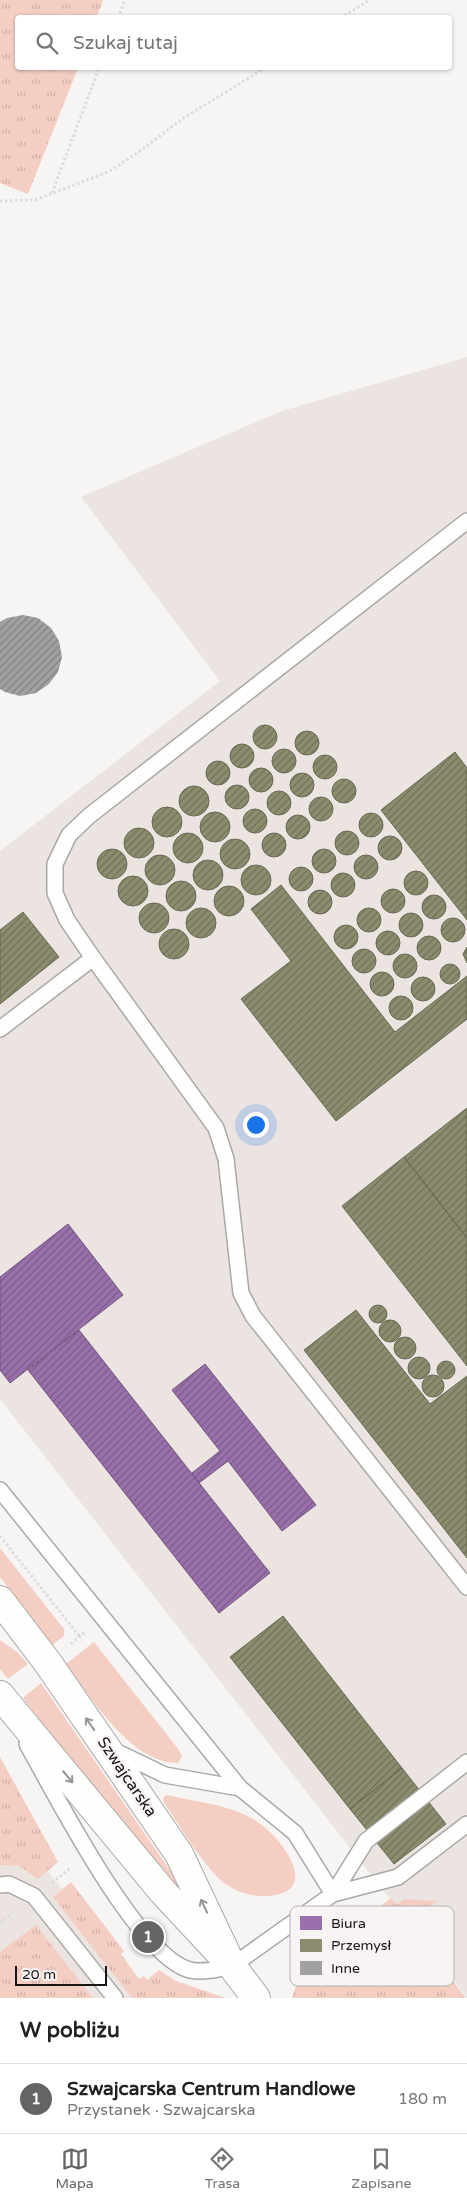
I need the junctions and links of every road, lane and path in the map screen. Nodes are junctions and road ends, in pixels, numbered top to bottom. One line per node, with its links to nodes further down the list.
1 (125, 0): 3 (path)
2 (370, 0): 4 (path)
3 (119, 15)
4 (345, 15)
5 (98, 70): 7 (path)
6 (263, 70): 7 (path)
7 (52, 193): 8 (path)
8 (0, 201)
9 (467, 521): 10 (lane)
10 (93, 958): 11 (lane); 14 (lane)
11 (0, 1029)
12 (0, 1490): 20 (lane)
13 (0, 1536): 16 (path)
14 (467, 1587)
15 (0, 1601): 18 (street, Szwajcarska, one-way to 15)
16 (80, 1637)
17 (2, 1697): 28 (street, Szwajcarska, one-way to 28); 28 (lane)
18 (107, 1747): 20 (lane); 28 (street, Szwajcarska, one-way to 18)
19 (467, 1762): 25 (lane)
20 (240, 1788): 25 (lane)
21 (467, 1824): 25 (lane)
22 (64, 1873): 24 (path)
23 (0, 1885): 29 (lane)
24 (48, 1886)
25 (332, 1894): 26 (lane)
26 (315, 1906)
27 (290, 1924): 28 (lane)
28 (232, 1966): 30 (street, Szwajcarska)
29 (114, 1998)
30 (256, 1998)

